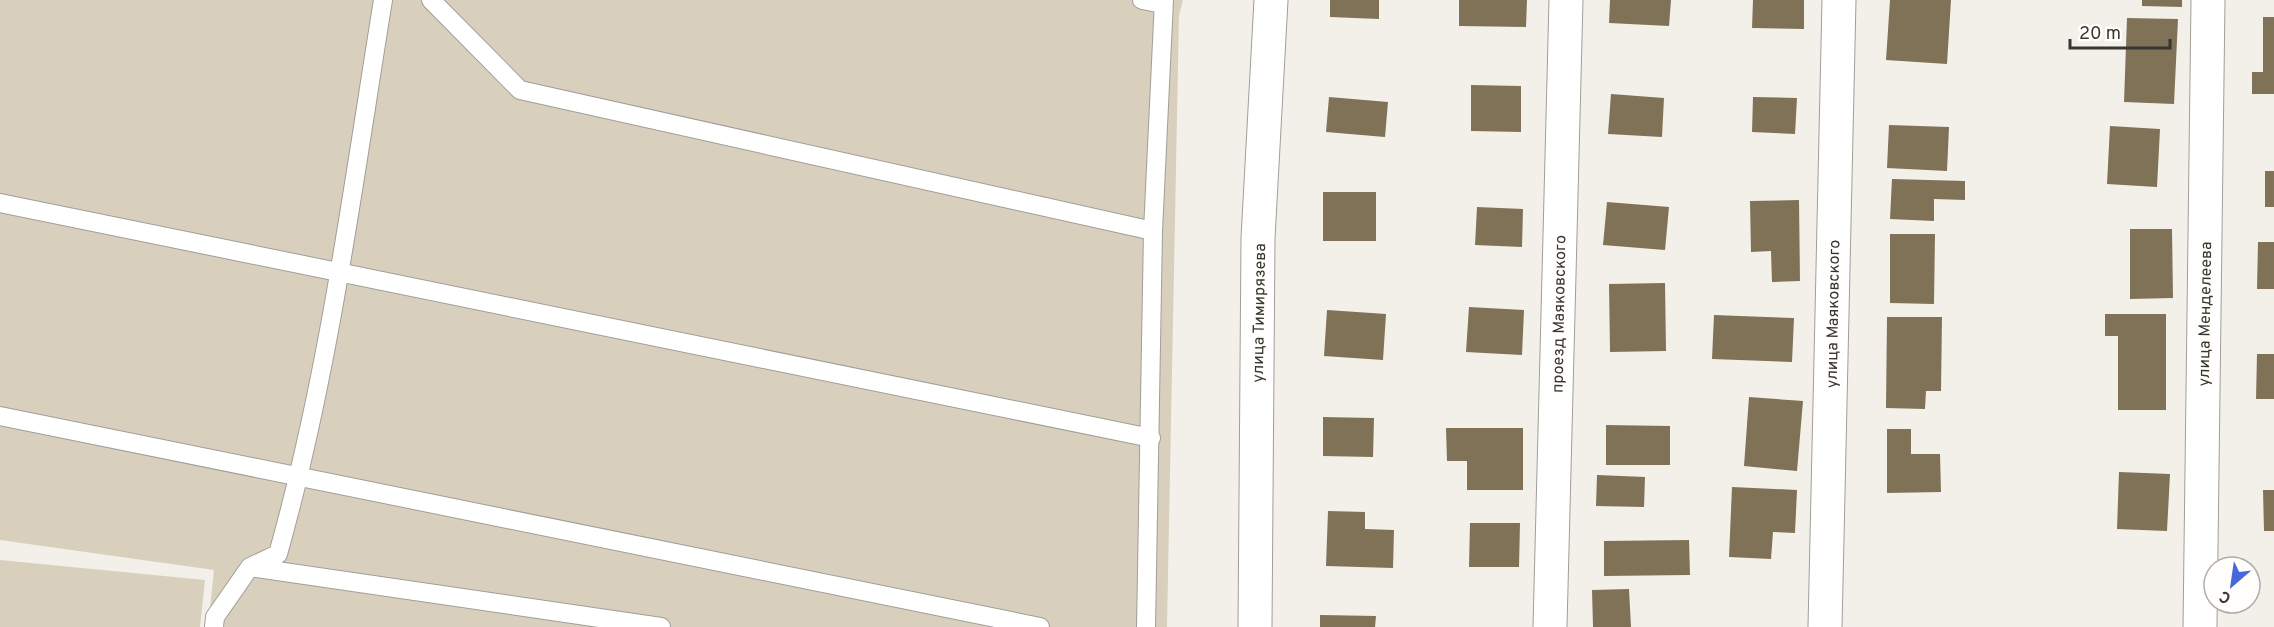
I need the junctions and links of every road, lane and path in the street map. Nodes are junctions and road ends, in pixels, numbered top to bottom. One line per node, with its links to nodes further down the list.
1 (383, 0): 11 (lane)
2 (431, 0): 10 (lane)
3 (1142, 0): 8 (lane)
4 (1271, 0): 20 (street, улица Тимирязева)
5 (1566, 0): 21 (street, проезд Маяковского)
6 (1839, 0): 22 (street, улица Маяковского)
7 (2208, 0): 23 (street, улица Менделеева)
8 (1164, 2): 10 (lane)
9 (0, 203): 11 (lane)
10 (1154, 231): 13 (lane)
11 (339, 273): 13 (lane); 14 (lane)
12 (0, 416): 14 (lane)
13 (1151, 438): 19 (lane)
14 (300, 478): 15 (lane); 18 (lane)
15 (250, 567): 16 (lane); 17 (lane)
16 (214, 627)
17 (661, 627)
18 (1040, 627)
19 (1146, 627)
20 (1255, 627)
21 (1550, 627)
22 (1825, 627)
23 (2200, 627)

